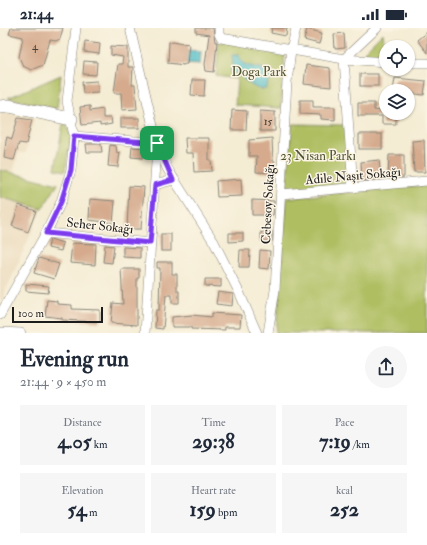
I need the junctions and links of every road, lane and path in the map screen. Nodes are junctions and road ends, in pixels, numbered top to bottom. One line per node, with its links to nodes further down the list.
1 (76, 28): 14 (street)
2 (130, 28): 16 (street)
3 (220, 28): 6 (street)
4 (296, 28): 6 (street, Cebesoy Sokağı)
5 (377, 28): 7 (street)
6 (291, 51): 7 (street); 23 (street, Cebesoy Sokağı)
7 (344, 59): 8 (street); 22 (street)
8 (379, 62)
9 (415, 63): 10 (street)
10 (427, 63)
11 (0, 103): 12 (highway)
12 (15, 106): 13 (highway); 14 (highway)
13 (0, 107)
14 (70, 117): 15 (street)
15 (74, 136): 16 (street); 24 (street)
16 (157, 143): 17 (street); 18 (street)
17 (166, 164): 18 (street); 19 (street)
18 (156, 167): 21 (street)
19 (173, 180): 21 (street); 28 (street)
20 (427, 181): 22 (street, Adile Naşit Sokağı)
21 (155, 185): 25 (street)
22 (353, 188): 23 (street, Adile Naşit Sokağı)
23 (281, 194): 28 (street, Cebesoy Sokağı)
24 (46, 233): 25 (street, Seher Sokağı); 26 (street)
25 (150, 243): 30 (street)
26 (0, 315)
27 (0, 332): 29 (street)
28 (261, 332)
29 (22, 333)
30 (145, 333)

